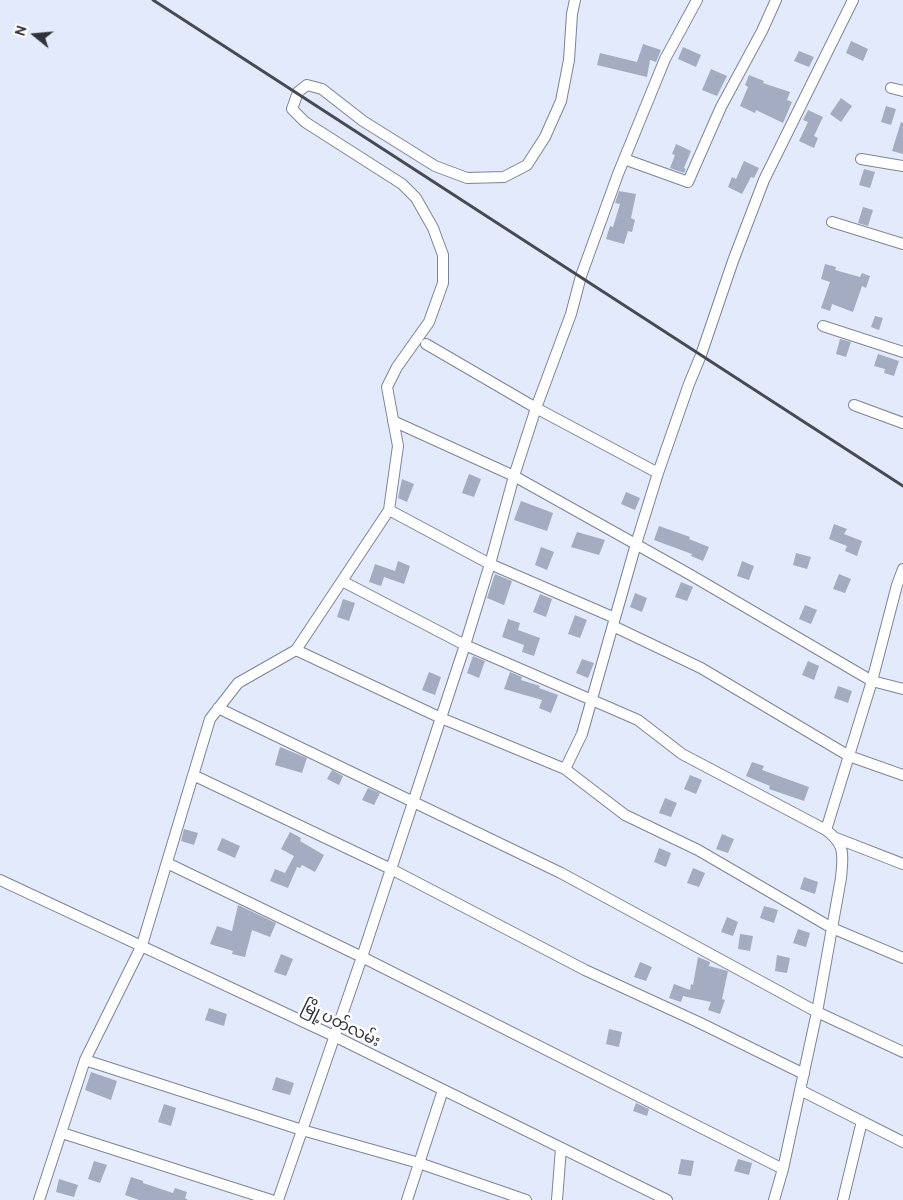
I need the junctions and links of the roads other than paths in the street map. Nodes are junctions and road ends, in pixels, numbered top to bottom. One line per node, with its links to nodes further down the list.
1 (575, 0): 17 (street)
2 (697, 0): 7 (street)
3 (776, 0): 7 (street)
4 (853, 0): 19 (street)
5 (891, 88): 6 (street)
6 (903, 91)
7 (624, 159): 16 (street)
8 (861, 159): 9 (street)
9 (903, 166)
10 (832, 222): 11 (street)
11 (903, 244)
12 (823, 326): 14 (street)
13 (426, 344): 16 (street)
14 (903, 352)
15 (854, 405): 18 (street)
16 (536, 408): 19 (street); 20 (street)
17 (393, 421): 20 (street); 21 (street)
18 (903, 423)
19 (658, 473): 22 (street)
20 (514, 476): 22 (street); 23 (street)
21 (389, 510): 23 (street); 25 (street)
22 (636, 544): 26 (street); 29 (street)
23 (490, 564): 26 (street); 27 (street)
24 (903, 569): 29 (street)
25 (342, 581): 27 (street); 28 (street)
26 (614, 622): 31 (street); 34 (street)
27 (465, 645): 31 (street); 33 (street)
28 (296, 650): 32 (street); 33 (street)
29 (872, 681): 30 (street); 34 (street)
30 (903, 689)
31 (592, 700): 35 (street); 39 (street)
32 (218, 708): 36 (street); 38 (street)
33 (441, 718): 35 (street); 38 (street)
34 (849, 756): 37 (street); 39 (street)
35 (565, 769): 45 (street)
36 (193, 775): 41 (street); 43 (street)
37 (903, 775)
38 (414, 801): 43 (street); 49 (street)
39 (826, 830): 40 (street)
40 (836, 838): 42 (street); 45 (street)
41 (167, 863): 46 (street); 47 (street)
42 (903, 864)
43 (391, 869): 47 (street); 53 (street)
44 (0, 880): 46 (street, မြို့ပတ်လမ်း)
45 (832, 928): 48 (street); 49 (street)
46 (142, 946): 50 (street, မြို့ပတ်လမ်း); 52 (street)
47 (362, 957): 50 (street); 62 (street)
48 (903, 958)
49 (817, 1012): 51 (street); 53 (street)
50 (334, 1036): 54 (street, မြို့ပတ်လမ်း); 57 (street)
51 (903, 1052)
52 (85, 1060): 57 (street); 58 (street)
53 (804, 1074): 55 (street)
54 (443, 1090): 60 (street, မြို့ပတ်လမ်း); 61 (street)
55 (800, 1090): 56 (street); 62 (street)
56 (862, 1121): 59 (street); 71 (street)
57 (302, 1130): 61 (street); 65 (street)
58 (62, 1133): 63 (street); 64 (street)
59 (903, 1142)
60 (561, 1148): 68 (street); 69 (street, မြို့ပတ်လမ်း)
61 (419, 1164): 66 (street); 67 (street)
62 (783, 1169): 70 (street)
63 (39, 1200)
64 (271, 1200)
65 (278, 1200)
66 (406, 1200)
67 (526, 1200)
68 (556, 1200)
69 (667, 1200)
70 (774, 1200)
71 (843, 1200)

